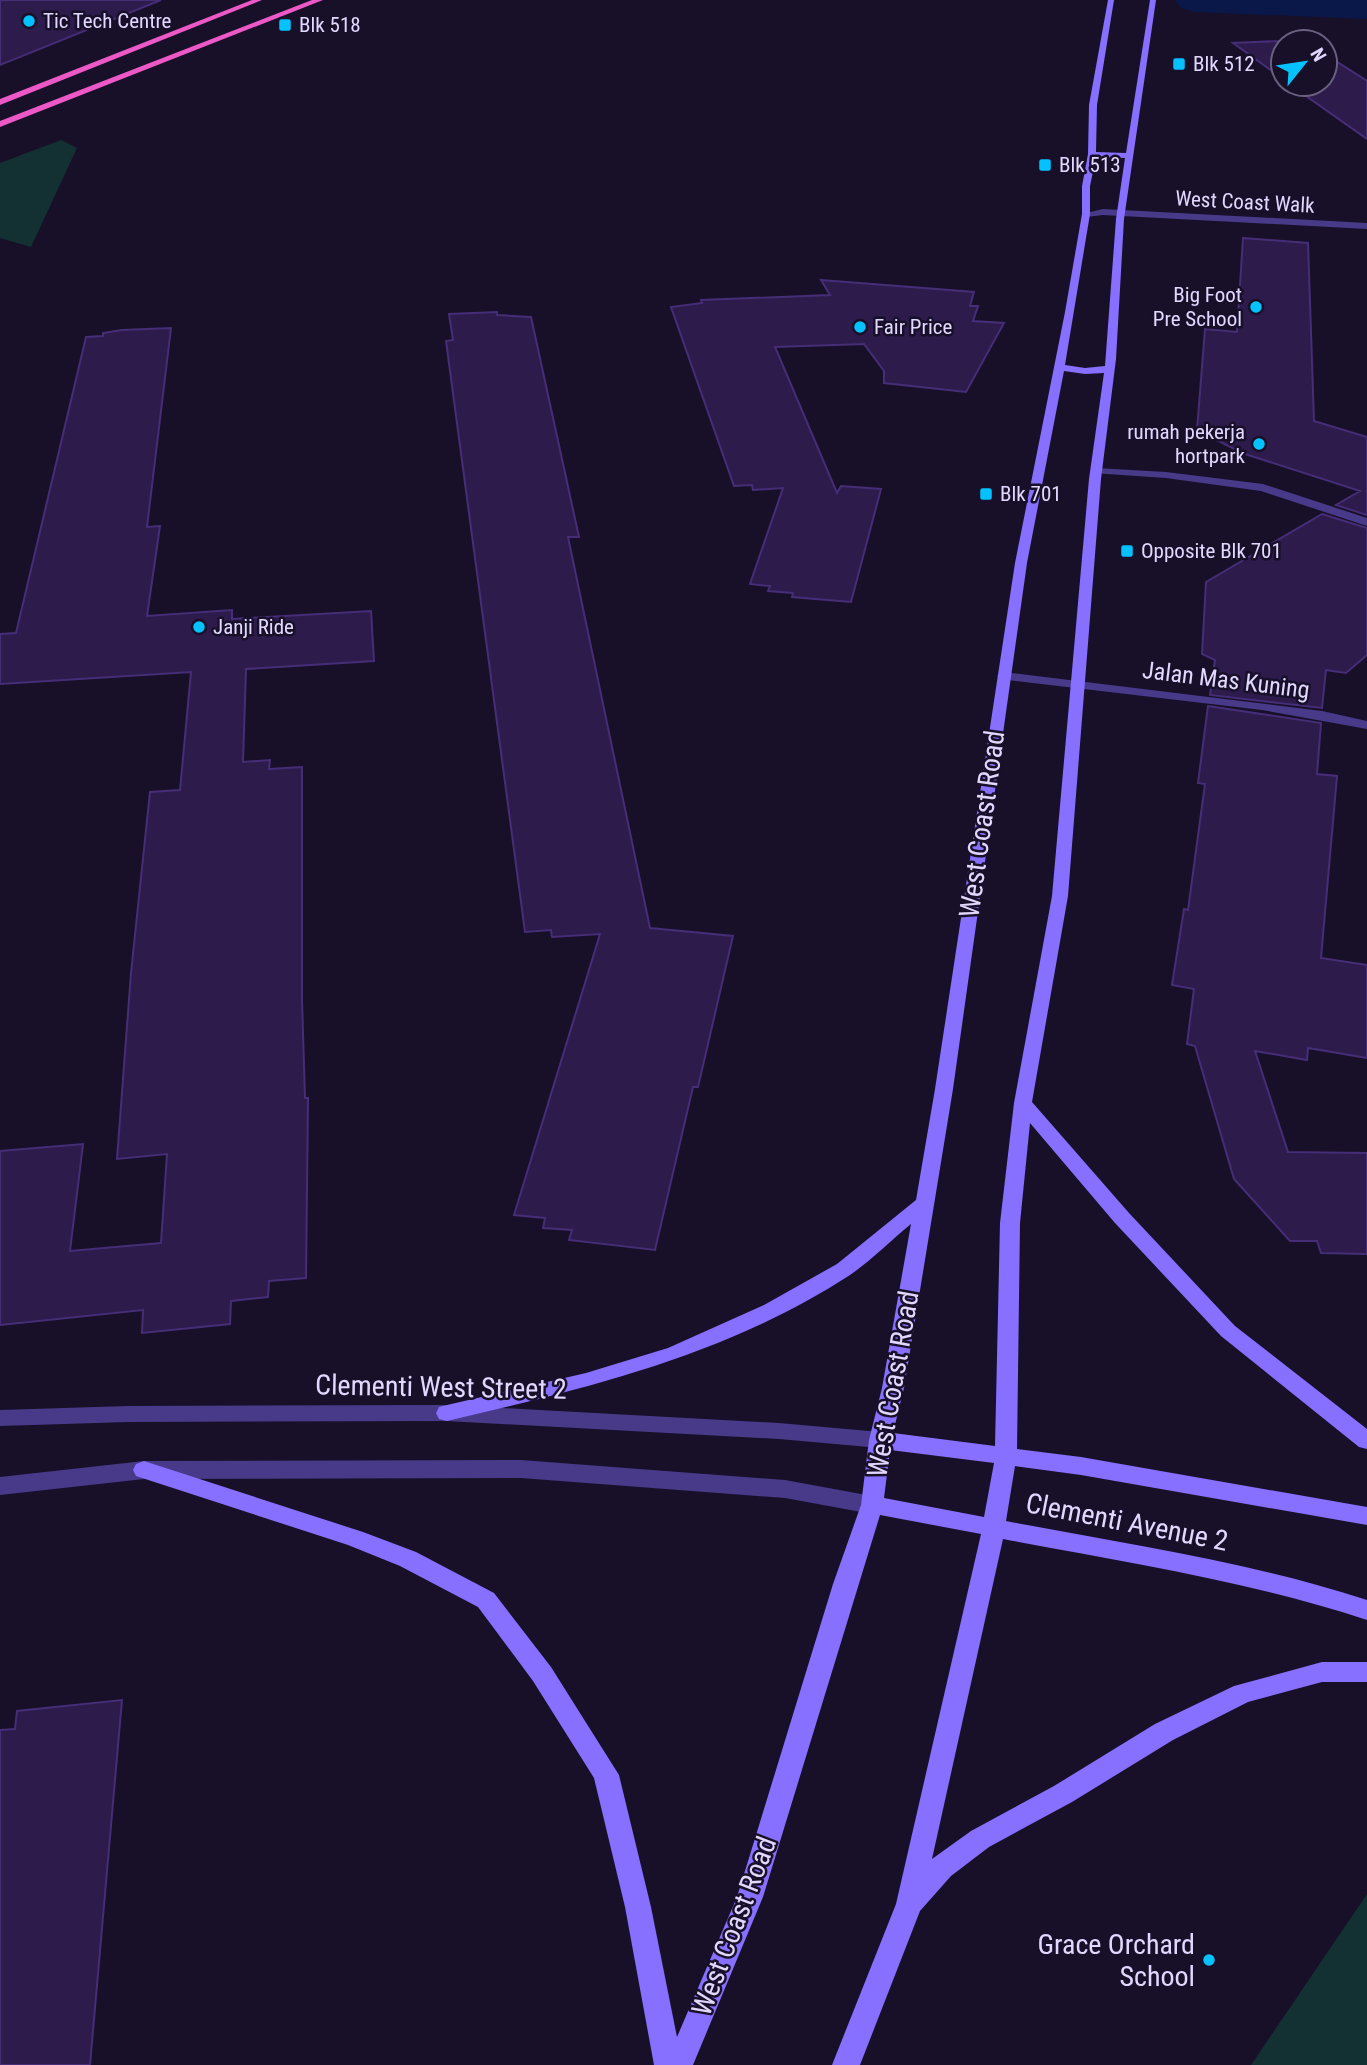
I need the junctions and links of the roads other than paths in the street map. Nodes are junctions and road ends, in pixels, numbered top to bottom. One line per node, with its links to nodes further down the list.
1 (258, 0): 5 (highway)
2 (319, 0): 6 (highway)
3 (1111, 0): 7 (main road, West Coast Road)
4 (1153, 0): 8 (main road)
5 (0, 102)
6 (0, 124)
7 (1092, 154): 8 (main road); 10 (main road, West Coast Road)
8 (1128, 156): 9 (main road)
9 (1121, 212): 10 (street); 11 (street, West Coast Walk); 13 (main road)
10 (1086, 214): 12 (main road, West Coast Road)
11 (1367, 226)
12 (1058, 367): 13 (main road); 16 (main road, West Coast Road)
13 (1109, 369): 14 (main road)
14 (1096, 471): 15 (street); 17 (main road)
15 (1367, 522)
16 (1004, 676): 17 (street); 20 (main road, West Coast Road)
17 (1079, 686): 18 (street, Jalan Mas Kuning); 19 (main road)
18 (1367, 725)
19 (1023, 1103): 24 (main road); 25 (main road)
20 (925, 1202): 21 (main road); 23 (main road, West Coast Road)
21 (447, 1413): 22 (street, Clementi West Street 2); 23 (street, Clementi West Street 2)
22 (0, 1418)
23 (880, 1440): 25 (main road, Clementi Avenue 2); 28 (main road, West Coast Road)
24 (1367, 1441)
25 (1006, 1455): 29 (main road, Clementi Avenue 2); 30 (main road)
26 (144, 1470): 27 (street); 28 (street); 34 (main road)
27 (0, 1486)
28 (872, 1505): 30 (main road, Clementi Avenue 2); 35 (main road, West Coast Road)
29 (1367, 1516)
30 (994, 1526): 31 (main road, Clementi Avenue 2); 33 (main road)
31 (1367, 1610)
32 (1367, 1672): 33 (main road)
33 (909, 1904): 36 (main road)
34 (668, 2065)
35 (679, 2065)
36 (846, 2065)

